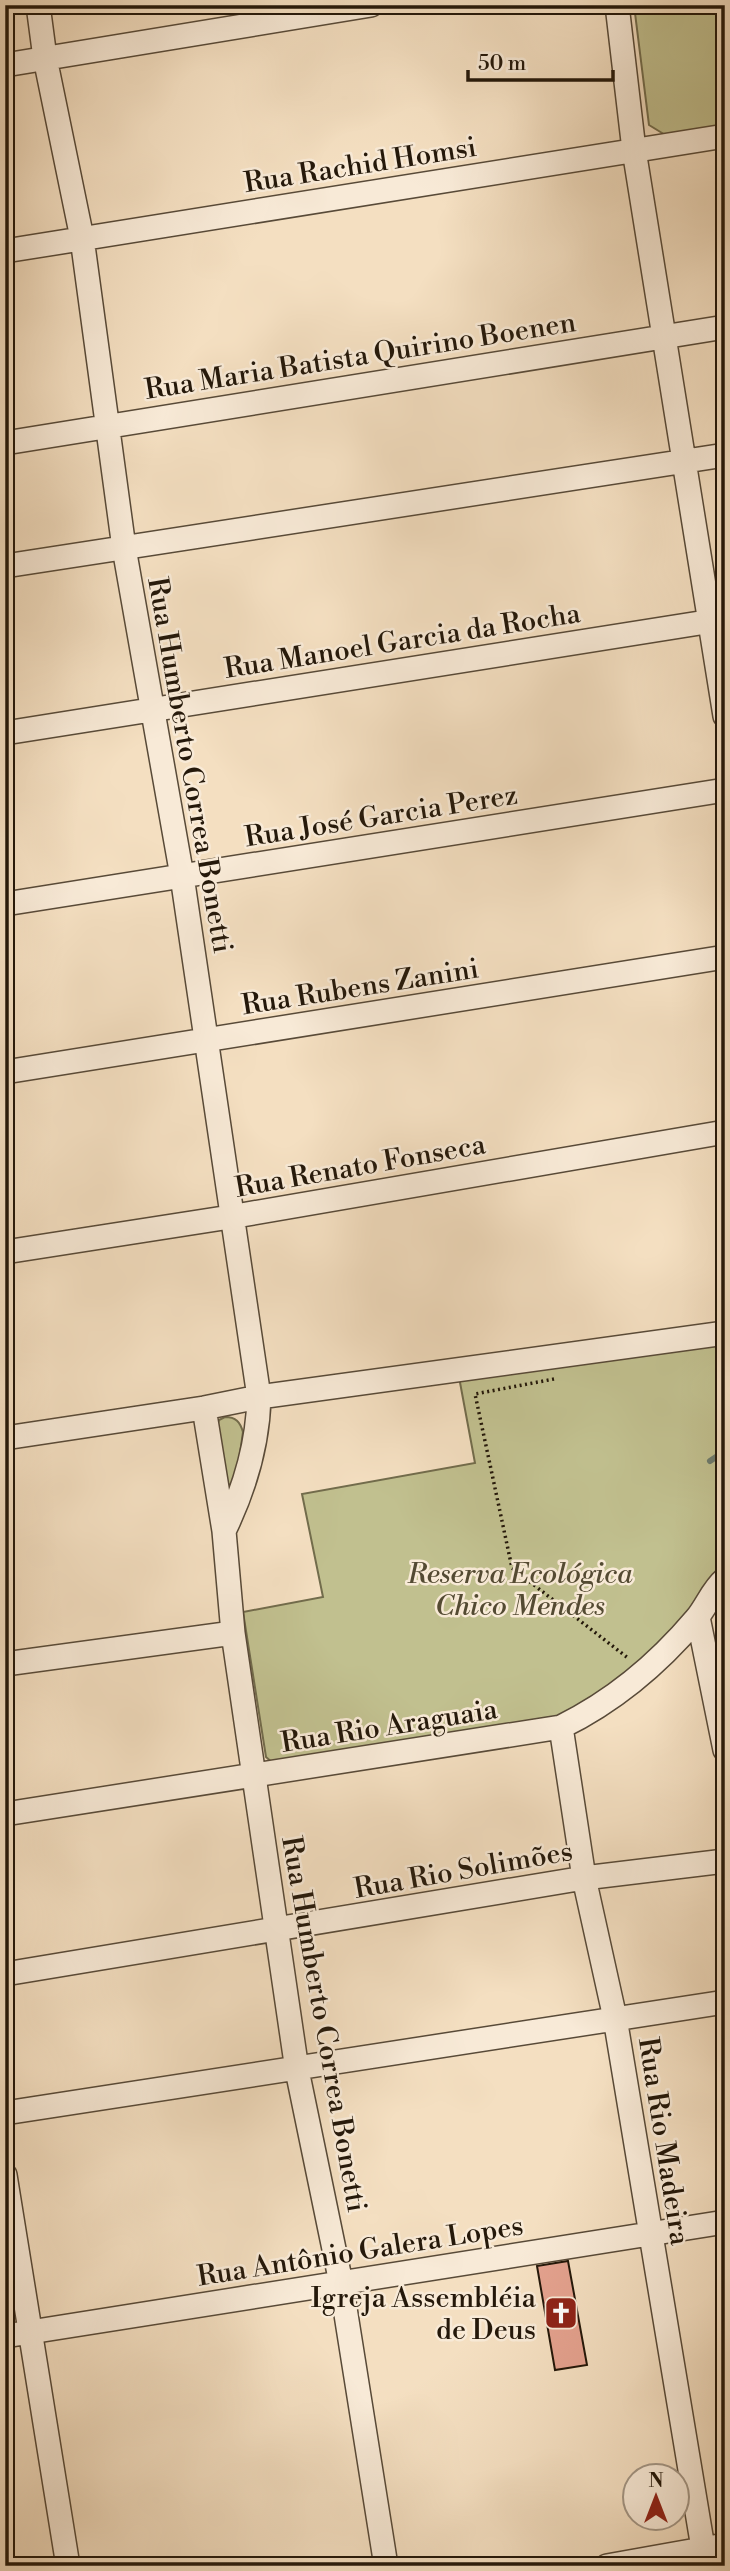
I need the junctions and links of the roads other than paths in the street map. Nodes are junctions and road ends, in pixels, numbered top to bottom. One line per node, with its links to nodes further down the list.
1 (38, 5): 4 (street, Rua Humberto Correa Bonetti)
2 (371, 5): 4 (street)
3 (617, 5): 7 (street)
4 (45, 58): 5 (street); 8 (street, Rua Humberto Correa Bonetti)
5 (5, 65)
6 (725, 136): 7 (street, Rua Rachid Homsi)
7 (634, 150): 8 (street, Rua Rachid Homsi); 11 (street)
8 (82, 238): 9 (street, Rua Rachid Homsi); 12 (street, Rua Humberto Correa Bonetti)
9 (5, 251)
10 (725, 327): 11 (street, Rua Maria Batista Quirino Boenen)
11 (664, 337): 12 (street, Rua Maria Batista Quirino Boenen); 15 (street)
12 (108, 426): 13 (street, Rua Maria Batista Quirino Boenen); 16 (street, Rua Humberto Correa Bonetti)
13 (5, 443)
14 (725, 455): 15 (street)
15 (684, 461): 16 (street); 18 (street)
16 (124, 548): 17 (street); 19 (street, Rua Humberto Correa Bonetti)
17 (5, 566)
18 (717, 620): 19 (street, Rua Manoel Garcia da Rocha); 20 (street)
19 (153, 710): 21 (street, Rua Manoel Garcia da Rocha); 23 (street, Rua Humberto Correa Bonetti)
20 (725, 716)
21 (5, 733)
22 (725, 790): 23 (street, Rua José Garcia Perez)
23 (182, 876): 24 (street, Rua José Garcia Perez); 26 (street, Rua Humberto Correa Bonetti)
24 (5, 904)
25 (725, 957): 26 (street, Rua Rubens Zanini)
26 (205, 1041): 27 (street, Rua Rubens Zanini); 29 (street, Rua Humberto Correa Bonetti)
27 (5, 1072)
28 (725, 1132): 29 (street, Rua Renato Fonseca)
29 (230, 1217): 30 (street, Rua Renato Fonseca); 32 (street, Rua Humberto Correa Bonetti)
30 (5, 1252)
31 (725, 1333): 32 (street)
32 (259, 1397): 33 (street); 35 (street, Rua Humberto Correa Bonetti)
33 (204, 1408): 34 (street); 35 (street, Rua Humberto Correa Bonetti)
34 (5, 1438)
35 (224, 1531): 38 (street, Rua Humberto Correa Bonetti)
36 (725, 1579): 37 (street, Rua Rio Araguaia)
37 (698, 1617): 40 (street, Rua Rio Araguaia); 41 (street)
38 (233, 1633): 39 (street); 42 (street, Rua Humberto Correa Bonetti)
39 (5, 1664)
40 (561, 1727): 42 (street, Rua Rio Araguaia); 45 (street, Rua Rio Madeira)
41 (725, 1750)
42 (255, 1776): 43 (street, Rua Rio Araguaia); 46 (street, Rua Humberto Correa Bonetti)
43 (5, 1814)
44 (725, 1861): 45 (street, Rua Rio Solimões)
45 (584, 1878): 46 (street, Rua Rio Solimões); 49 (street, Rua Rio Madeira)
46 (277, 1931): 47 (street, Rua Rio Solimões); 50 (street, Rua Humberto Correa Bonetti)
47 (5, 1974)
48 (725, 2002): 49 (street)
49 (615, 2018): 50 (street); 54 (street, Rua Rio Madeira)
50 (297, 2070): 51 (street); 55 (street, Rua Humberto Correa Bonetti)
51 (5, 2113)
52 (5, 2175): 56 (street)
53 (725, 2222): 54 (street, Rua Antônio Galera Lopes)
54 (650, 2235): 55 (street, Rua Antônio Galera Lopes); 58 (street, Rua Rio Madeira)
55 (341, 2283): 56 (street, Rua Antônio Galera Lopes); 60 (street, Rua Humberto Correa Bonetti)
56 (31, 2332): 57 (street, Rua Antônio Galera Lopes); 59 (street)
57 (5, 2336)
58 (711, 2553): 61 (street)
59 (68, 2566)
60 (386, 2566)
61 (607, 2566)

